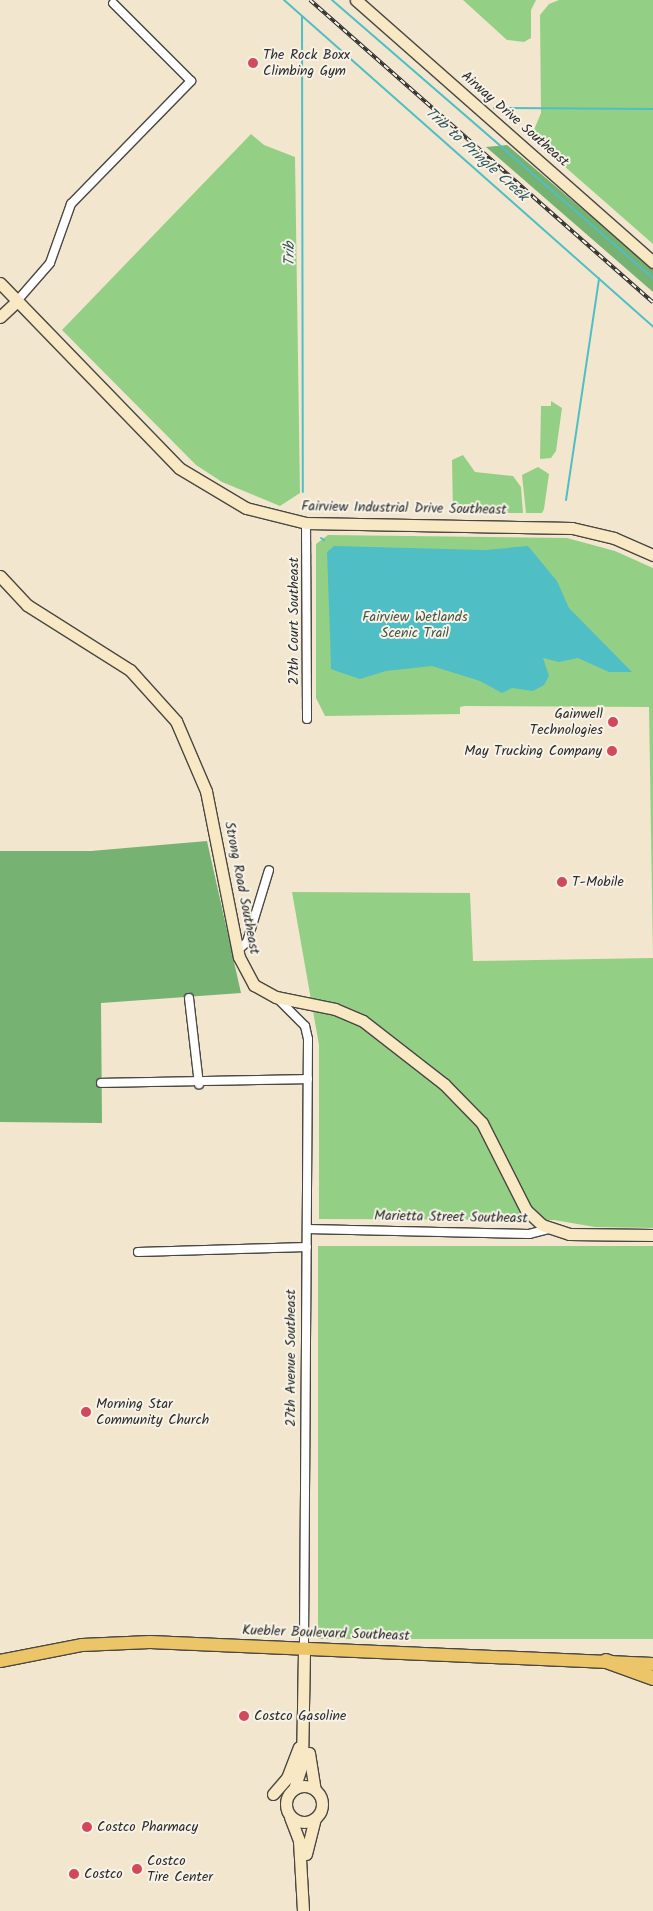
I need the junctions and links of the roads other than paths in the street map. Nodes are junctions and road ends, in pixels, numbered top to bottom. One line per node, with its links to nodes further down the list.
1 (356, 0): 3 (street, Airway Drive Southeast)
2 (113, 3): 5 (street)
3 (653, 262)
4 (0, 283): 5 (street, Fairview Industrial Drive Southeast)
5 (17, 301): 6 (street); 7 (street, Fairview Industrial Drive Southeast)
6 (0, 317)
7 (306, 523): 8 (street, Fairview Industrial Drive Southeast); 10 (street, 27th Court Southeast)
8 (653, 555)
9 (0, 576): 12 (street, Strong Road Southeast)
10 (307, 719)
11 (269, 870): 12 (street)
12 (238, 950): 13 (street, Strong Road Southeast)
13 (276, 997): 15 (street, 27th Avenue Southeast); 19 (street, Strong Road Southeast)
14 (189, 998): 17 (street)
15 (308, 1079): 17 (street); 18 (street, 27th Avenue Southeast)
16 (102, 1084): 17 (street)
17 (199, 1084)
18 (307, 1229): 19 (street, Marietta Street Southeast); 21 (street, 27th Avenue Southeast)
19 (549, 1229): 20 (street, Marietta Street Southeast)
20 (653, 1235)
21 (307, 1247): 22 (street); 23 (street, 27th Avenue Southeast)
22 (138, 1252)
23 (304, 1647): 24 (main road, Kuebler Boulevard Southeast); 25 (main road, Kuebler Boulevard Southeast); 28 (street, 27th Avenue Southeast)
24 (0, 1661)
25 (606, 1661): 26 (main road, Kuebler Boulevard Southeast); 27 (highway)
26 (653, 1664)
27 (653, 1678)
28 (304, 1732): 29 (street, 27th Avenue Southeast); 30 (street, 27th Avenue Southeast); 31 (street)
29 (294, 1789): 30 (street); 32 (street)
30 (315, 1790): 33 (street)
31 (273, 1794)
32 (290, 1817): 33 (street); 34 (street)
33 (314, 1819): 34 (street)
34 (303, 1883): 35 (street)
35 (303, 1911)

